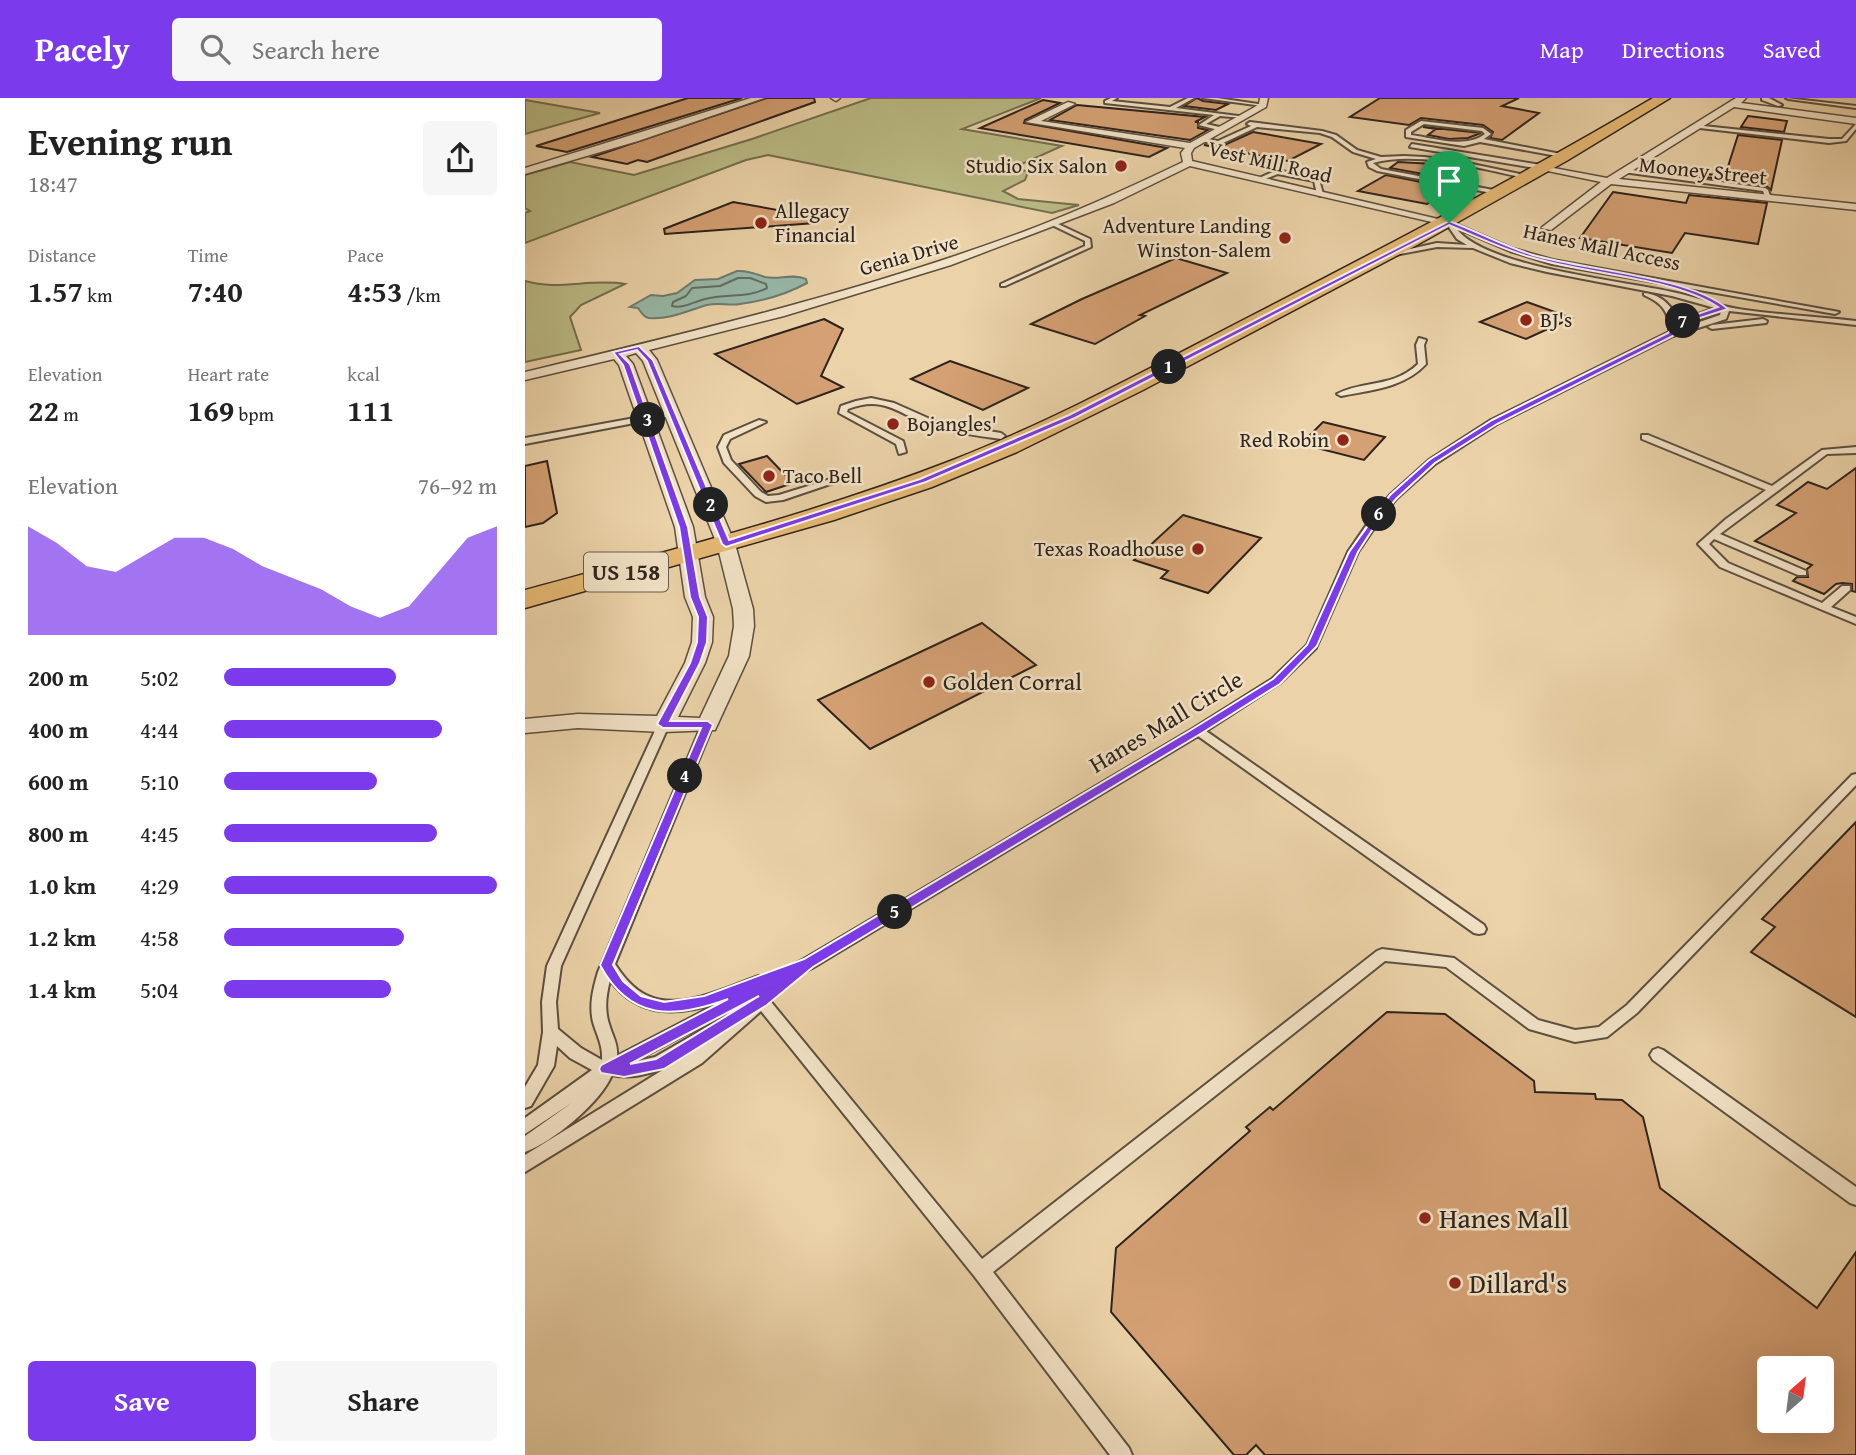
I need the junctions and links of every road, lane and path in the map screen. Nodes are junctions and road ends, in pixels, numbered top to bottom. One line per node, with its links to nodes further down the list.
1 (760, 98): 37 (street)
2 (1107, 98): 3 (lane)
3 (1114, 98): 18 (lane)
4 (1192, 98): 18 (lane)
5 (1205, 98): 13 (lane)
6 (1663, 98): 33 (main road, US 158)
7 (1742, 98): 15 (street)
8 (1767, 98): 16 (lane)
9 (1789, 98): 17 (lane)
10 (1833, 98): 11 (lane)
11 (1844, 99): 12 (lane)
12 (1856, 100)
13 (1263, 102): 22 (street, Vest Mill Road)
14 (1071, 104): 31 (street)
15 (1731, 104): 23 (street); 25 (street)
16 (1780, 105)
17 (1856, 107)
18 (1168, 110): 20 (lane)
19 (1839, 113): 21 (lane)
20 (1219, 114): 22 (lane); 26 (lane)
21 (1856, 115)
22 (1240, 119): 24 (lane); 26 (street, Vest Mill Road)
23 (1856, 124): 27 (lane)
24 (1256, 125): 28 (lane); 34 (lane)
25 (1695, 127): 27 (lane); 38 (street)
26 (1221, 129): 28 (street, Vest Mill Road)
27 (1800, 138): 30 (lane)
28 (1201, 140): 31 (street, Vest Mill Road)
29 (1480, 140): 29 (lane); 33 (lane)
30 (1796, 145)
31 (1191, 146): 35 (street, Vest Mill Road)
32 (1412, 146): 36 (lane)
33 (1567, 156): 36 (main road, US 158)
34 (1379, 158): 39 (lane); 41 (lane)
35 (1189, 163): 44 (street, Vest Mill Road); 45 (street, Genia Drive)
36 (1547, 168): 39 (main road, US 158); 40 (street, Mooney Street)
37 (525, 171)
38 (1625, 171): 40 (street); 42 (lane)
39 (1531, 177): 41 (main road, US 158)
40 (1609, 181): 42 (street, Mooney Street); 46 (street)
41 (1502, 193): 44 (main road, US 158)
42 (1768, 198): 43 (street, Mooney Street)
43 (1856, 207)
44 (1449, 223): 47 (lane, Hanes Mall Access); 48 (main road, US 158); 49 (lane, Hanes Mall Access)
45 (1056, 225): 50 (lane); 59 (street, Genia Drive)
46 (1547, 228)
47 (1478, 248): 48 (lane); 51 (lane, Hanes Mall Access)
48 (1388, 255): 73 (main road, US 158)
49 (1639, 279): 52 (lane, Hanes Mall Circle); 53 (lane, Hanes Mall Access)
50 (1003, 285)
51 (1627, 286): 52 (lane, Hanes Mall Access); 57 (lane)
52 (1724, 309): 53 (lane, Hanes Mall Circle); 55 (lane, Hanes Mall Circle); 57 (lane, Hanes Mall Circle)
53 (1835, 312): 54 (lane, Hanes Mall Circle)
54 (1856, 316)
55 (1825, 319): 56 (lane, Hanes Mall Circle); 57 (lane, Hanes Mall Circle)
56 (1856, 323)
57 (1672, 330): 83 (lane, Hanes Mall Circle)
58 (1422, 340): 61 (lane)
59 (628, 350): 60 (street, Genia Drive); 62 (street); 63 (street)
60 (525, 376)
61 (1341, 394)
62 (673, 413): 63 (lane); 73 (street)
63 (647, 418): 67 (lane); 74 (street)
64 (762, 422): 70 (lane)
65 (1001, 436): 69 (lane)
66 (1645, 437): 71 (lane)
67 (525, 441)
68 (1856, 450): 71 (lane)
69 (902, 452)
70 (847, 477)
71 (1772, 489): 72 (lane)
72 (1713, 536): 75 (lane); 78 (lane)
73 (726, 544): 74 (main road, US 158); 81 (street)
74 (689, 555): 77 (main road, US 158); 80 (street)
75 (1802, 573)
76 (1846, 588): 78 (lane)
77 (525, 598)
78 (1824, 607): 79 (lane)
79 (1856, 621)
80 (663, 724): 81 (street); 82 (street); 89 (lane)
81 (708, 725): 87 (lane)
82 (525, 726)
83 (1198, 731): 85 (lane); 86 (lane, Hanes Mall Circle)
84 (1856, 778): 97 (lane)
85 (1479, 929)
86 (809, 963): 87 (lane); 88 (lane); 91 (lane, Hanes Mall Circle)
87 (607, 965): 91 (lane)
88 (762, 1001): 91 (lane); 95 (lane); 97 (lane)
89 (551, 1032): 91 (lane); 92 (lane)
90 (1658, 1055): 96 (lane)
91 (606, 1069): 93 (lane, Hanes Mall Circle); 94 (lane)
92 (525, 1101)
93 (525, 1127)
94 (525, 1145)
95 (525, 1164)
96 (1856, 1198)
97 (981, 1271): 98 (lane)
98 (1122, 1455)

